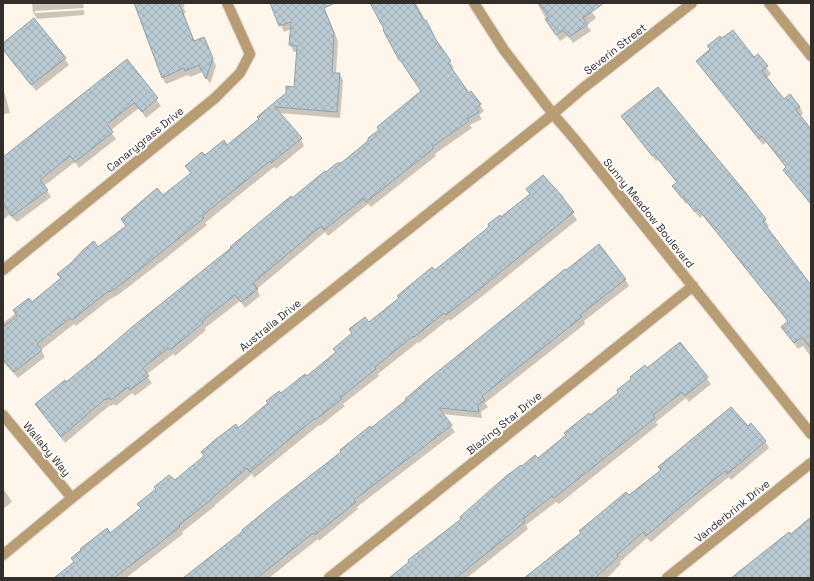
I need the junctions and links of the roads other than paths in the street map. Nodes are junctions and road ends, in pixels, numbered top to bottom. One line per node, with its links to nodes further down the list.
1 (227, 3): 7 (street, Canarygrass Drive)
2 (474, 3): 6 (street, Sunny Meadow Boulevard)
3 (692, 3): 6 (street, Severin Street)
4 (769, 3): 5 (street)
5 (811, 56)
6 (553, 114): 8 (street, Sunny Meadow Boulevard); 12 (street, Australia Drive)
7 (3, 270)
8 (694, 286): 10 (street, Sunny Meadow Boulevard); 14 (street, Blazing Star Drive)
9 (3, 415): 12 (street, Wallaby Way)
10 (811, 434)
11 (811, 463): 15 (street, Vanderbrink Drive)
12 (72, 498): 13 (street, Australia Drive)
13 (3, 555)
14 (329, 578)
15 (667, 578)

